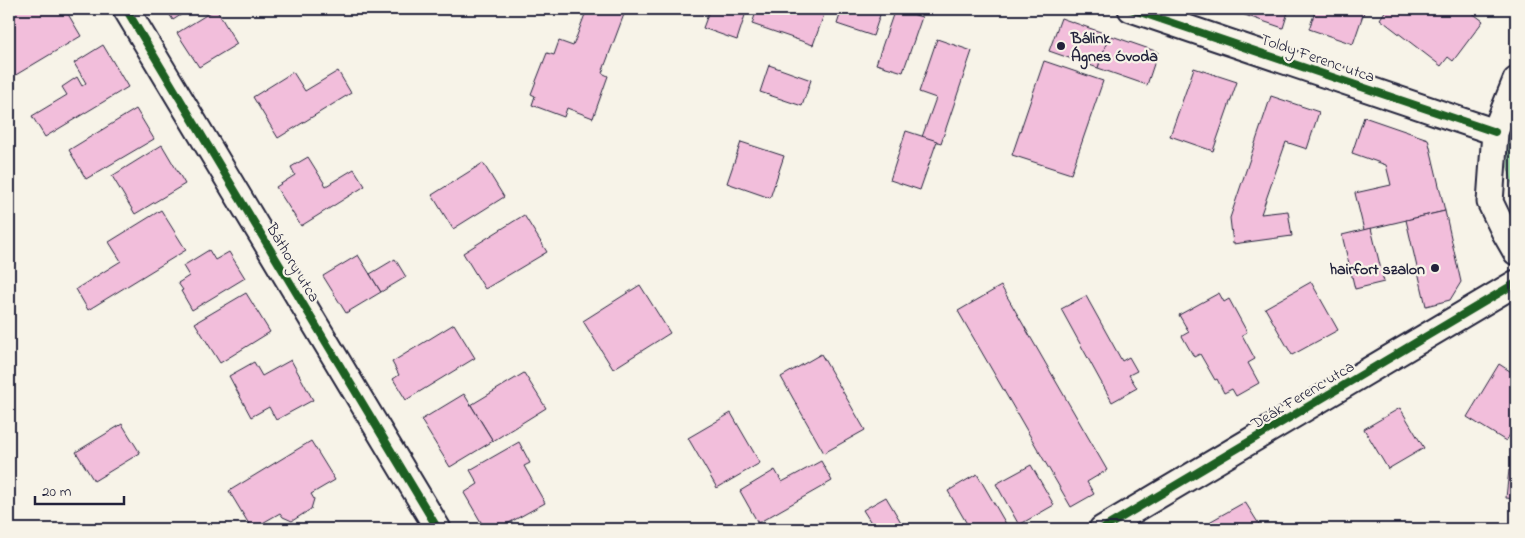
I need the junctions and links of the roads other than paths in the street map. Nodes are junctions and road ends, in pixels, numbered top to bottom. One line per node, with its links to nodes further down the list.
1 (126, 9): 7 (street, Báthory utca)
2 (1131, 9): 4 (street, Toldy Ferenc utca)
3 (1516, 80): 4 (street)
4 (1495, 132): 5 (street)
5 (1516, 252)
6 (1516, 283): 8 (street, Deák Ferenc utca)
7 (438, 529)
8 (1102, 529)

